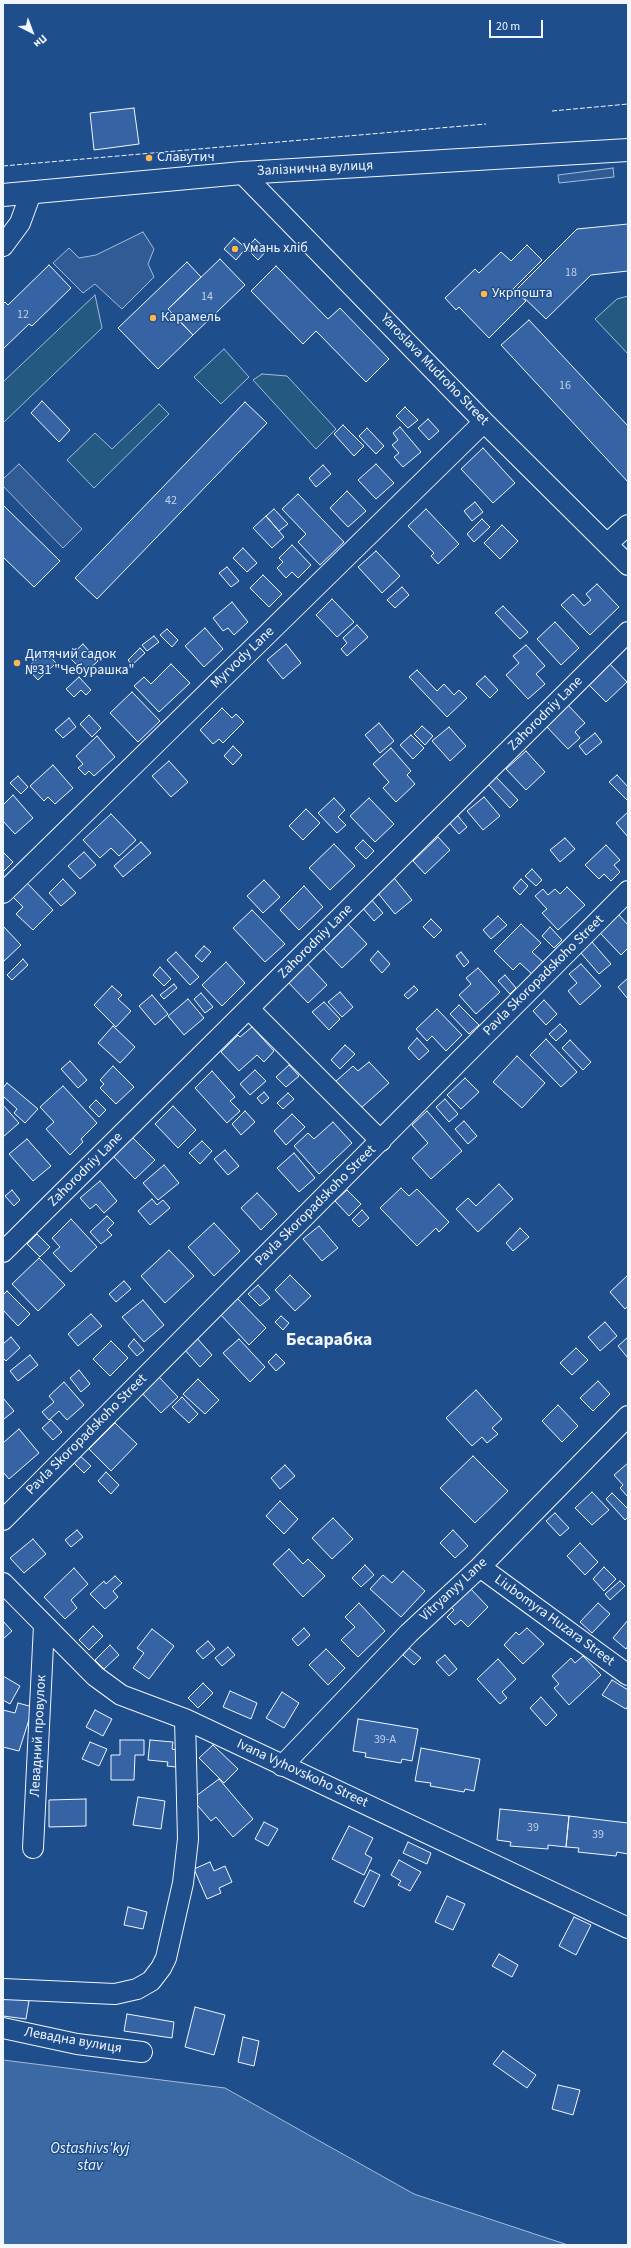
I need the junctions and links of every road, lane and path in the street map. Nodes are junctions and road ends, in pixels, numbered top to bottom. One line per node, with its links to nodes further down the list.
1 (628, 150): 2 (main road, Залізнична вулиця)
2 (242, 173): 3 (main road, Залізнична вулиця); 6 (street, Yaroslava Mudroho Street)
3 (30, 192): 4 (main road, Залізнична вулиця); 5 (street)
4 (3, 195)
5 (3, 246)
6 (484, 422): 8 (street, Yaroslava Mudroho Street); 12 (street, Myrvody Lane)
7 (628, 525): 8 (street)
8 (608, 544): 9 (street, Yaroslava Mudroho Street)
9 (628, 565)
10 (628, 632): 13 (street, Zahorodniy Lane)
11 (628, 891): 14 (street, Pavla Skoropadskoho Street)
12 (3, 893)
13 (249, 1009): 14 (street); 15 (street, Zahorodniy Lane)
14 (381, 1141): 17 (street, Pavla Skoropadskoho Street)
15 (3, 1252)
16 (628, 1416): 18 (street, Vitryanyy Lane)
17 (3, 1520)
18 (480, 1567): 21 (street, Liubomyra Huzara Street); 23 (street, Vitryanyy Lane)
19 (3, 1583): 20 (street, Ivana Vyhovskoho Street)
20 (44, 1625): 22 (street, Ivana Vyhovskoho Street); 24 (street, Левадний провулок)
21 (628, 1675)
22 (185, 1719): 23 (street, Ivana Vyhovskoho Street); 26 (street)
23 (282, 1766): 25 (street, Ivana Vyhovskoho Street)
24 (33, 1848)
25 (628, 1928)
26 (3, 1988)
27 (3, 2028): 28 (street, Левадна вулиця)
28 (142, 2052)

